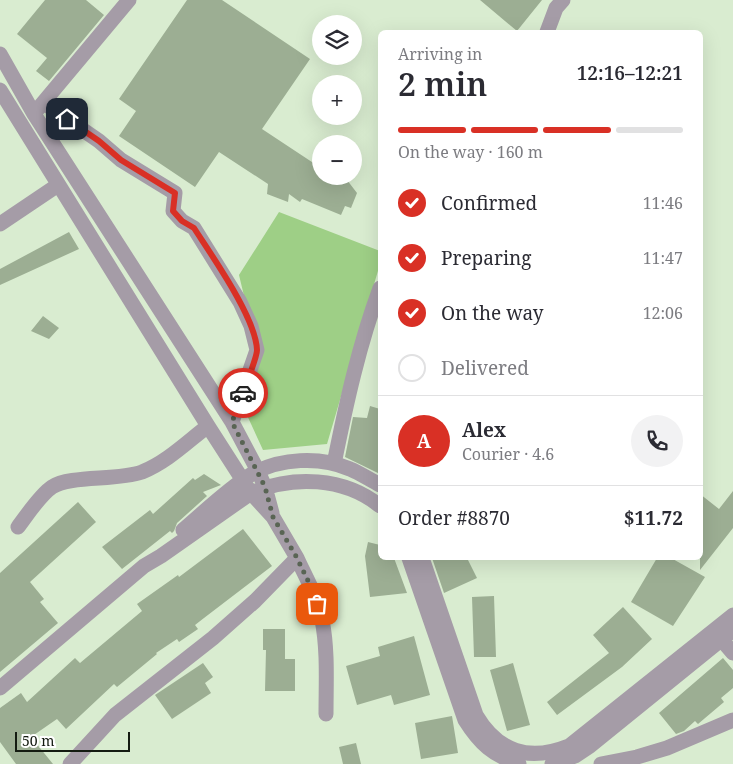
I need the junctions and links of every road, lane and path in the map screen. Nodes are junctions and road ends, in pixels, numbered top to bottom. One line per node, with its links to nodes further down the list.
1 (129, 0): 6 (street)
2 (563, 0): 3 (street)
3 (548, 30)
4 (0, 54): 6 (street)
5 (0, 90): 7 (street)
6 (39, 108): 7 (street); 11 (street); 11 (street)
7 (21, 126): 8 (street)
8 (58, 185): 9 (street); 12 (street)
9 (0, 224)
10 (378, 293): 13 (street)
11 (232, 422): 14 (street)
12 (208, 426): 16 (street); 18 (street)
13 (334, 464): 14 (street); 15 (street)
14 (258, 471): 16 (street)
15 (378, 484)
16 (253, 487): 17 (street); 19 (street); 26 (street)
17 (378, 504)
18 (18, 527)
19 (297, 558): 27 (street); 30 (street)
20 (411, 560): 22 (street)
21 (422, 560): 22 (street)
22 (434, 612): 23 (street); 31 (street)
23 (733, 615)
24 (727, 634): 25 (street); 29 (street)
25 (733, 653)
26 (0, 688)
27 (326, 714)
28 (733, 720): 34 (street)
29 (575, 756): 32 (street); 33 (street)
30 (70, 764)
31 (520, 764)
32 (552, 764)
33 (595, 764)
34 (601, 764)

